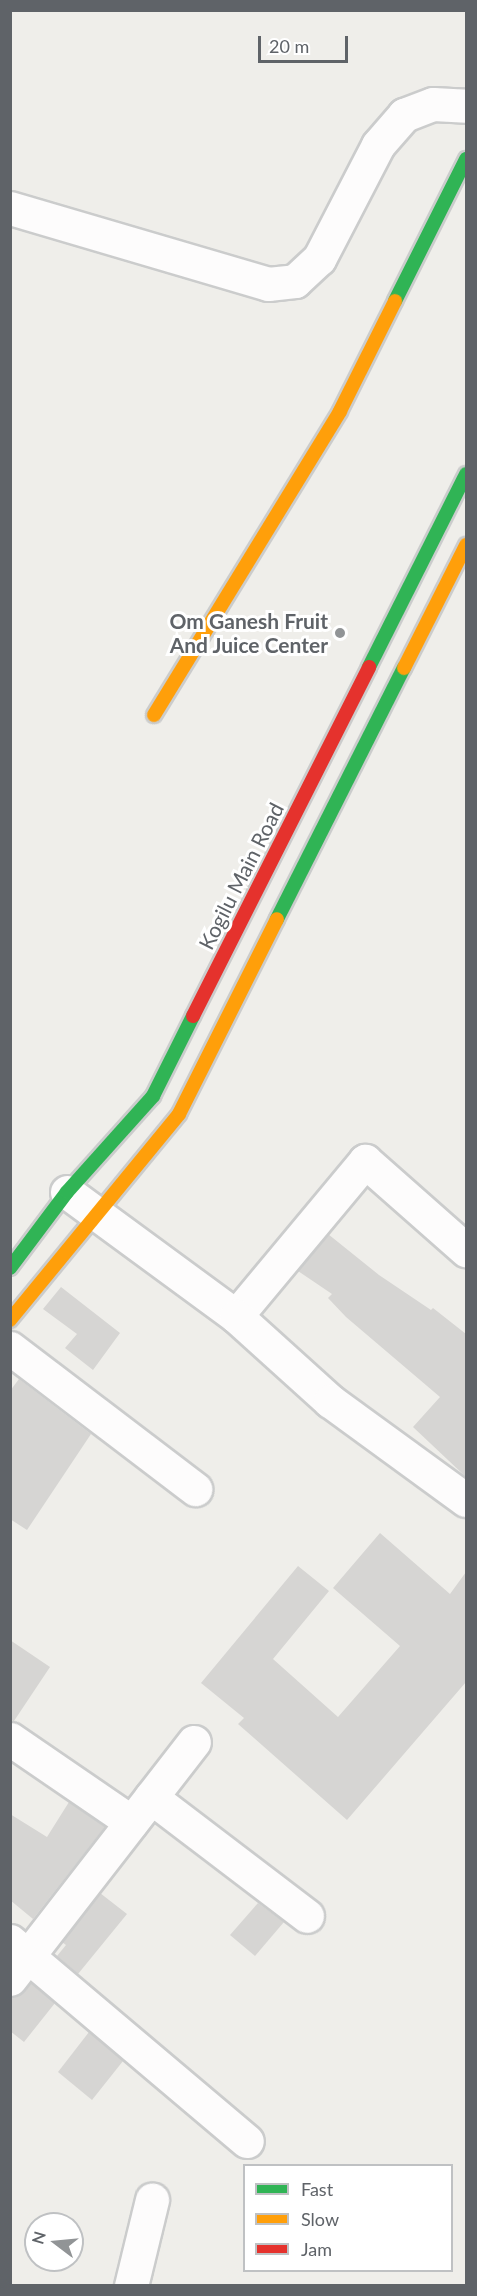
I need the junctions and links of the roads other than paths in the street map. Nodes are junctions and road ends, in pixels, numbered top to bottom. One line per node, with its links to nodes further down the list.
1 (466, 106): 3 (street)
2 (466, 159): 6 (main road)
3 (10, 208)
4 (466, 474): 7 (main road, Kogilu Main Road)
5 (466, 545): 8 (main road)
6 (154, 716)
7 (68, 1192): 8 (street); 10 (main road, Kogilu Main Road)
8 (96, 1215): 11 (street); 12 (main road)
9 (466, 1250): 11 (street)
10 (10, 1268)
11 (236, 1316): 15 (street)
12 (10, 1320)
13 (10, 1348): 14 (street)
14 (195, 1489)
15 (466, 1500)
16 (10, 1739): 19 (street)
17 (194, 1742): 18 (street)
18 (151, 1797): 19 (street); 20 (street)
19 (131, 1822): 21 (street)
20 (307, 1916)
21 (16, 1959): 22 (street)
22 (247, 2141)
23 (152, 2200): 24 (street)
24 (131, 2286)

